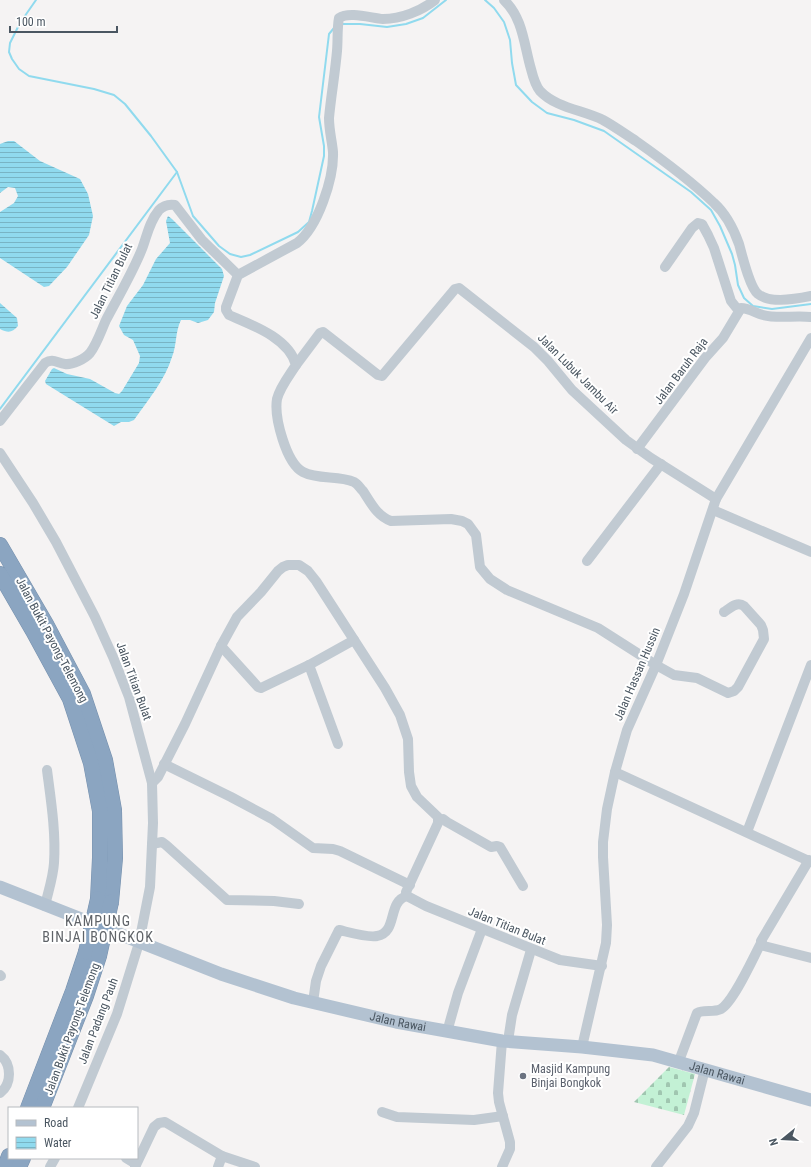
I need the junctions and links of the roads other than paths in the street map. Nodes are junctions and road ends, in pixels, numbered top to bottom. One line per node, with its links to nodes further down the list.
1 (435, 0): 4 (street)
2 (504, 0): 5 (street)
3 (665, 267): 6 (street)
4 (238, 274): 9 (street); 10 (street, Jalan Titian Bulat)
5 (811, 296)
6 (741, 309): 7 (street); 11 (street, Jalan Baruh Raja)
7 (811, 317)
8 (811, 338): 14 (street, Jalan Hassan Hussin)
9 (296, 365): 11 (street, Jalan Lubuk Jambu Air); 24 (street)
10 (0, 421)
11 (637, 449): 13 (street, Jalan Lubuk Jambu Air)
12 (0, 453): 30 (street, Jalan Titian Bulat)
13 (661, 464): 14 (street, Jalan Lubuk Jambu Air); 18 (street)
14 (716, 498): 15 (street, Jalan Hassan Hussin)
15 (713, 510): 17 (street); 24 (street, Jalan Hassan Hussin)
16 (0, 545): 39 (highway, Jalan Bukit Payong-Telemong)
17 (811, 552)
18 (587, 561)
19 (0, 574): 39 (highway, Jalan Bukit Payong-Telemong)
20 (724, 612): 24 (street)
21 (354, 640): 22 (street); 23 (street); 31 (street)
22 (221, 646): 23 (street); 27 (street)
23 (309, 665): 26 (street)
24 (656, 665): 29 (street, Jalan Hassan Hussin)
25 (811, 665): 32 (street)
26 (338, 744)
27 (164, 764): 30 (street); 35 (street)
28 (47, 770): 41 (street)
29 (615, 772): 32 (street); 48 (street, Jalan Hassan Hussin)
30 (152, 783): 33 (street, Jalan Titian Bulat)
31 (439, 820): 35 (street); 36 (street)
32 (748, 832): 34 (street)
33 (152, 844): 40 (street); 44 (street, Jalan Titian Bulat)
34 (810, 861): 43 (street)
35 (410, 884): 38 (street)
36 (523, 886)
37 (0, 887): 41 (main road, Jalan Rawai)
38 (407, 896): 42 (street, Jalan Titian Bulat); 49 (street)
39 (104, 900): 46 (highway, Jalan Bukit Payong-Telemong, bridge)
40 (299, 904)
41 (45, 906): 44 (main road, Jalan Rawai)
42 (482, 930): 45 (street, Jalan Titian Bulat); 50 (street)
43 (761, 941): 47 (street); 54 (street)
44 (140, 943): 49 (main road, Jalan Rawai); 60 (street, Jalan Padang Pauh)
45 (531, 950): 48 (street, Jalan Titian Bulat); 51 (street)
46 (92, 954): 58 (highway, Jalan Bukit Payong-Telemong); 59 (highway, Jalan Bukit Payong-Telemong)
47 (811, 958)
48 (602, 966): 52 (street, Jalan Hassan Hussin)
49 (313, 1002): 50 (main road, Jalan Rawai)
50 (447, 1032): 51 (main road, Jalan Rawai)
51 (505, 1041): 52 (main road, Jalan Rawai); 62 (street)
52 (582, 1047): 54 (main road, Jalan Rawai)
53 (0, 1055): 56 (street)
54 (679, 1061): 55 (main road, Jalan Rawai)
55 (705, 1069): 57 (main road, Jalan Rawai); 69 (street)
56 (0, 1093)
57 (811, 1100)
58 (28, 1107)
59 (42, 1107)
60 (78, 1107)
61 (382, 1112): 62 (street)
62 (503, 1116): 68 (street)
63 (222, 1156): 65 (street); 66 (street); 67 (street)
64 (127, 1159): 65 (street)
65 (136, 1165)
66 (218, 1167)
67 (255, 1167)
68 (502, 1167)
69 (656, 1167)

